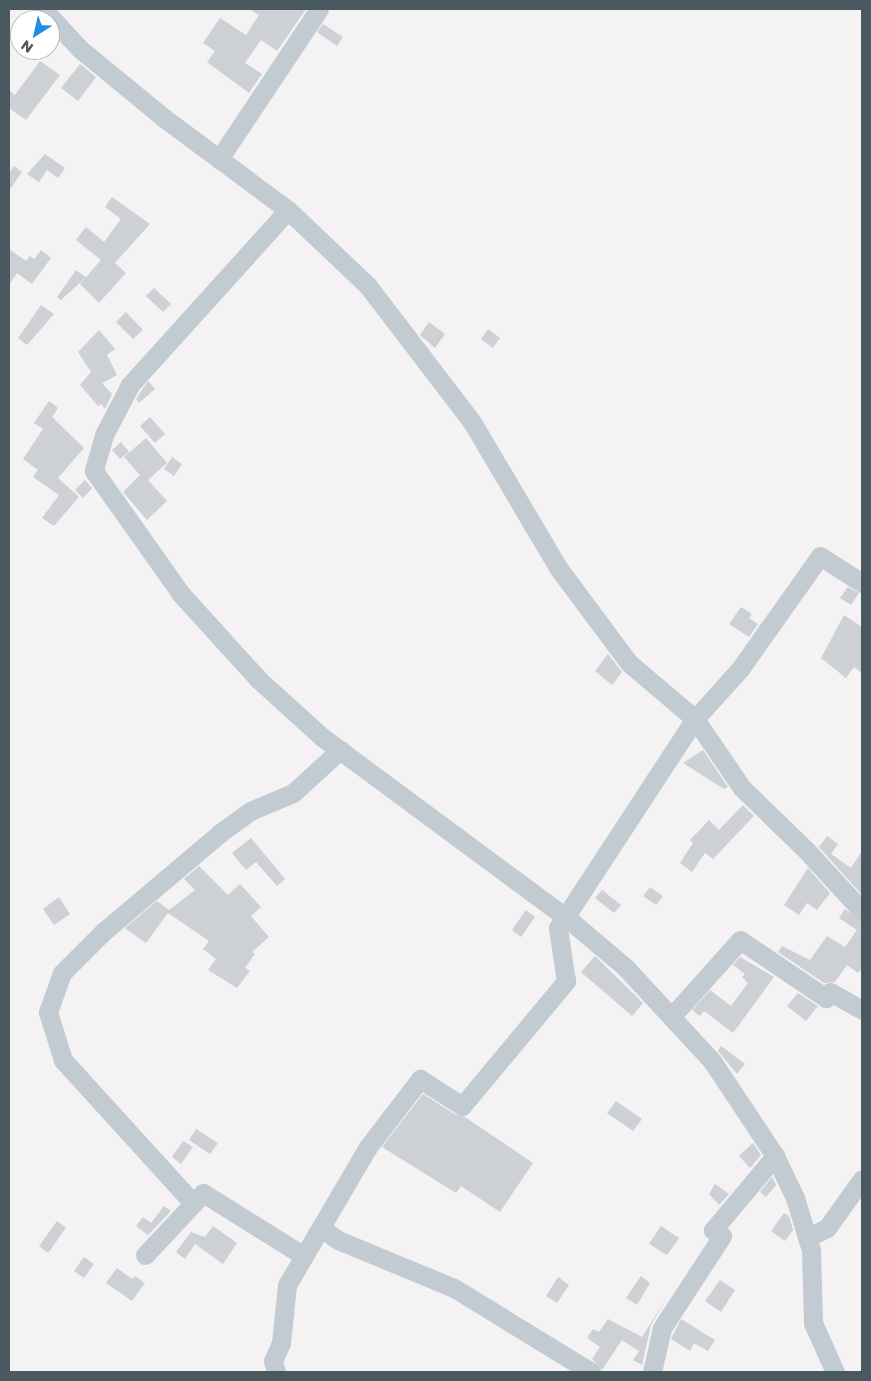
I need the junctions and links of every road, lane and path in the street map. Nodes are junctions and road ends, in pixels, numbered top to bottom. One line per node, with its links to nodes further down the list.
1 (42, 9): 3 (street)
2 (319, 9): 3 (street)
3 (219, 159): 4 (street)
4 (288, 210): 6 (street); 7 (street)
5 (862, 583): 6 (street)
6 (695, 719): 8 (street); 9 (street)
7 (340, 750): 9 (street); 14 (street)
8 (862, 911)
9 (567, 918): 11 (street); 15 (street)
10 (862, 1010): 11 (street)
11 (671, 1017): 12 (street)
12 (775, 1156): 16 (street); 21 (street)
13 (862, 1179): 16 (street)
14 (193, 1203): 17 (street); 18 (street)
15 (321, 1228): 18 (street); 20 (street)
16 (807, 1238): 22 (street)
17 (145, 1255)
18 (304, 1256): 19 (street)
19 (276, 1372)
20 (591, 1372)
21 (652, 1372)
22 (835, 1372)

